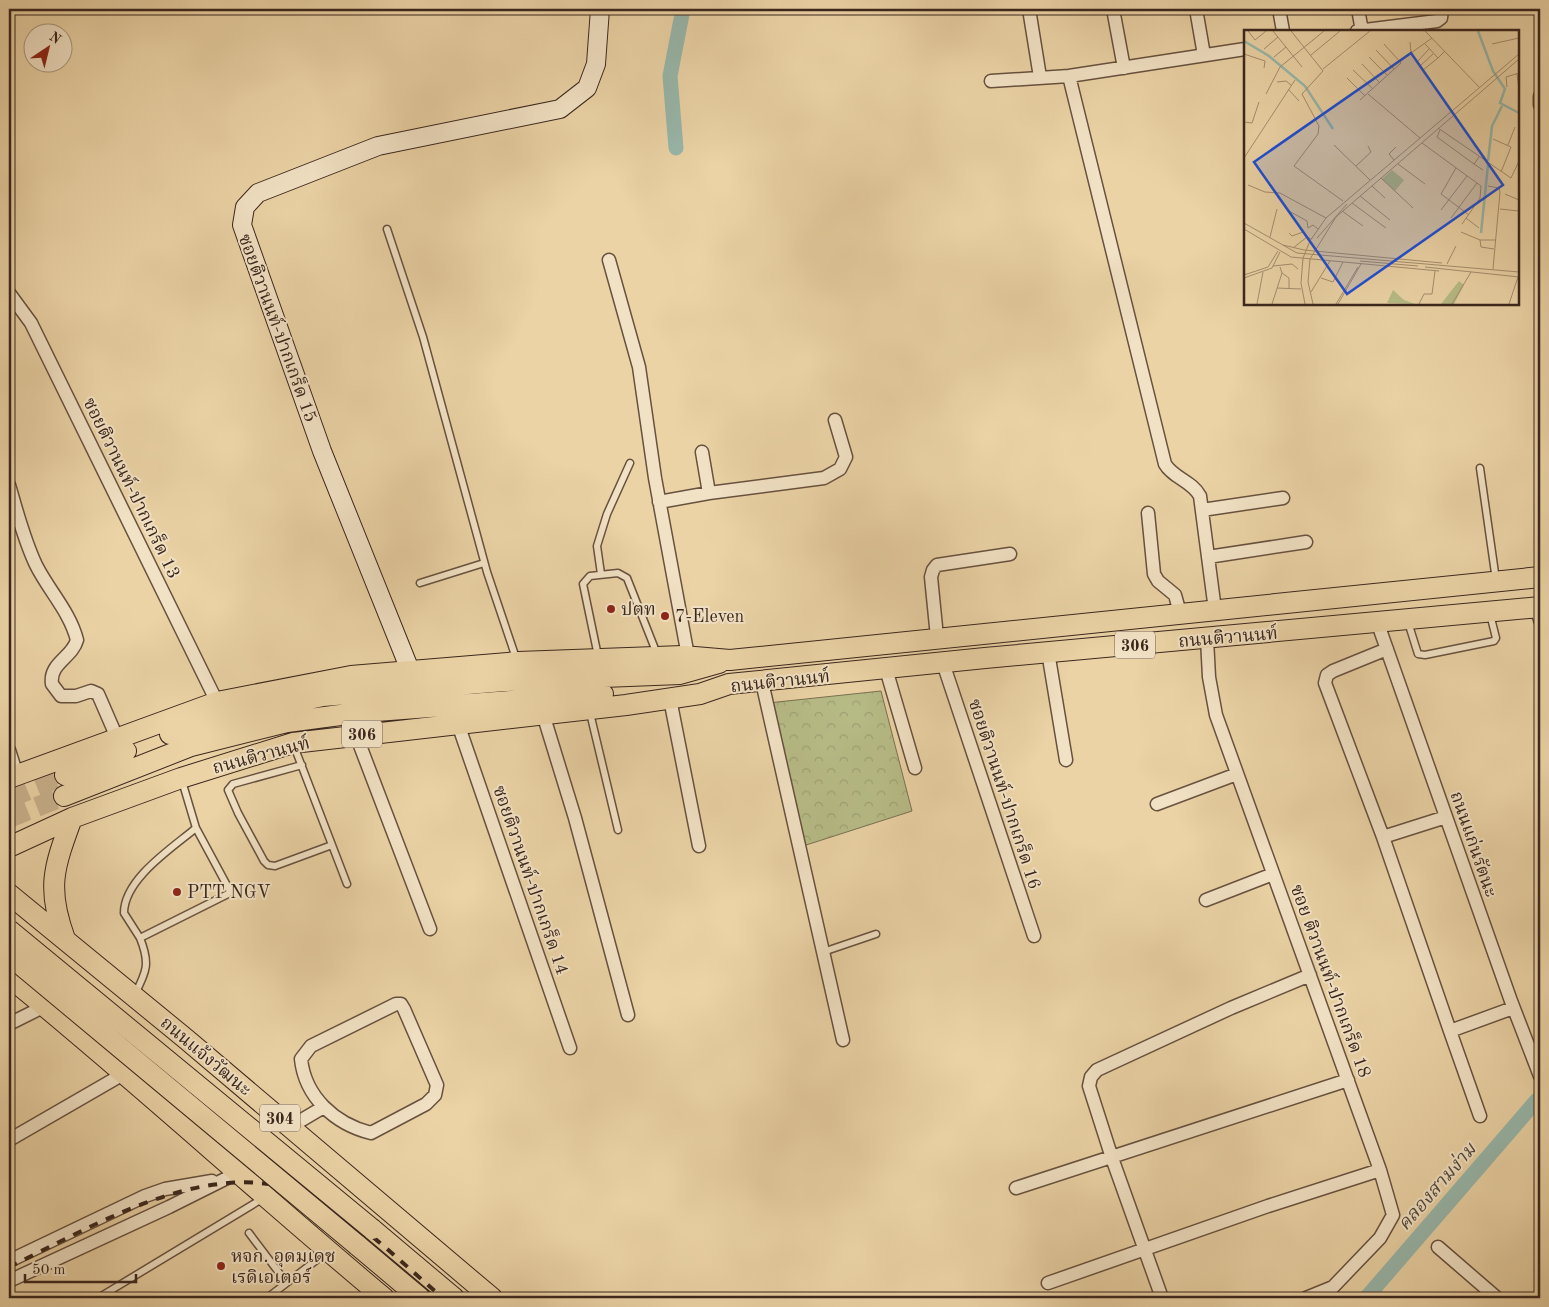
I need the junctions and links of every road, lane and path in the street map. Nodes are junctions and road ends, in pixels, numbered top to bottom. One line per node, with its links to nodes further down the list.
1 (600, 9): 58 (street, ซอยติวานนท์-ปากเกร็ด 15)
2 (1029, 9): 15 (street)
3 (1113, 9): 13 (street)
4 (1196, 9): 12 (street)
5 (1279, 9): 8 (street)
6 (1358, 9): 9 (street)
7 (1442, 9): 10 (street)
8 (1283, 30)
9 (1359, 30)
10 (1368, 30)
11 (1244, 49): 12 (street)
12 (1204, 55): 13 (street)
13 (1124, 68): 14 (street)
14 (1069, 76): 15 (street); 30 (street)
15 (1040, 77): 16 (street)
16 (991, 81)
17 (1540, 96): 18 (street)
18 (1540, 105)
19 (387, 229): 35 (lane)
20 (609, 260): 29 (street)
21 (9, 293): 62 (street, ซอยติวานนท์-ปากเกร็ด 13)
22 (835, 420): 27 (street)
23 (702, 452): 27 (street)
24 (630, 463): 36 (lane)
25 (1480, 468): 38 (lane)
26 (9, 485): 67 (street)
27 (709, 492): 29 (street)
28 (1283, 498): 30 (street)
29 (659, 502): 51 (street)
30 (1202, 510): 34 (street)
31 (1148, 513): 42 (street)
32 (1306, 542): 34 (street)
33 (1010, 554): 47 (street)
34 (1208, 557): 41 (street)
35 (484, 563): 39 (lane); 55 (lane)
36 (601, 574): 52 (lane); 53 (lane)
37 (1540, 577): 38 (main road, ถนนติวานนท์ / 306)
38 (1496, 581): 41 (main road, ถนนติวานนท์ / 306)
39 (420, 583)
40 (1537, 608): 43 (main road, ถนนติวานนท์ / 306); 46 (lane)
41 (1215, 610): 42 (main road, ถนนติวานนท์ / 306)
42 (1180, 613): 47 (main road, ถนนติวานนท์ / 306)
43 (1490, 613): 44 (main road, ถนนติวานนท์ / 306); 44 (lane)
44 (1408, 621): 45 (main road, ถนนติวานนท์ / 306)
45 (1378, 624): 48 (main road, ถนนติวานนท์ / 306); 49 (street, ถนนแก่นรัตนะ)
46 (1540, 629)
47 (937, 637): 54 (main road, ถนนติวานนท์ / 306)
48 (1207, 639): 50 (main road, ถนนติวานนท์ / 306); 73 (street, ซอย ติวานนท์-ปากเกร็ด 18)
49 (1387, 649): 79 (street, ถนนแก่นรัตนะ); 83 (street)
50 (1048, 652): 56 (main road, ถนนติวานนท์ / 306); 70 (street)
51 (688, 656): 53 (main road, ถนนติวานนท์ / 306); 54 (main road, ถนนติวานนท์ / 306)
52 (598, 658): 53 (main road, ถนนติวานนท์ / 306); 55 (main road, ถนนติวานนท์ / 306)
53 (658, 658)
54 (730, 660): 74 (main road, 306)
55 (518, 662): 58 (main road, ถนนติวานนท์ / 306)
56 (943, 664): 57 (main road, ถนนติวานนท์ / 306); 94 (street, ซอยติวานนท์-ปากเกร็ด 16)
57 (886, 669): 59 (main road, ถนนติวานนท์ / 306); 72 (street)
58 (410, 670): 62 (main road, ถนนติวานนท์ / 306)
59 (762, 682): 60 (main road, ถนนติวานนท์ / 306); 97 (street)
60 (730, 684): 61 (main road, ถนนติวานนท์ / 306); 77 (main road, 306)
61 (670, 699): 63 (main road, ถนนติวานนท์ / 306); 85 (street)
62 (217, 702): 67 (main road, ถนนติวานนท์ / 306)
63 (589, 709): 64 (main road, ถนนติวานนท์ / 306); 82 (lane)
64 (543, 714): 65 (main road, ถนนติวานนท์ / 306); 104 (street)
65 (458, 724): 66 (main road, ถนนติวานนท์ / 306); 109 (street, ซอยติวานนท์-ปากเกร็ด 14)
66 (356, 735): 68 (main road, ถนนติวานนท์ / 306); 91 (street)
67 (118, 740): 75 (main road, ถนนติวานนท์ / 306)
68 (293, 743): 71 (lane); 76 (main road, ถนนติวานนท์ / 306)
69 (9, 750): 75 (street)
70 (1066, 760)
71 (302, 765): 84 (lane); 84 (lane)
72 (915, 768)
73 (1237, 774): 78 (street); 87 (street, ซอย ติวานนท์-ปากเกร็ด 18)
74 (65, 775)
75 (13, 777)
76 (180, 778): 80 (main road, ถนนติวานนท์ / 306); 81 (lane)
77 (64, 796)
78 (1157, 804)
79 (1446, 817): 83 (street); 103 (street, ถนนแก่นรัตนะ)
80 (72, 818): 86 (main road, ถนนติวานนท์ / 306); 96 (main road)
81 (196, 828): 95 (lane); 95 (lane)
82 (618, 830)
83 (1383, 837): 106 (street)
84 (332, 845): 88 (lane)
85 (699, 846)
86 (9, 847)
87 (1273, 874): 90 (street); 99 (street, ซอย ติวานนท์-ปากเกร็ด 18)
88 (347, 884)
89 (9, 894): 96 (main road, ถนนแจ้งวัฒนะ / 304)
90 (1206, 900)
91 (430, 929)
92 (9, 930): 137 (main road, ถนนแจ้งวัฒนะ, bridge)
93 (876, 934): 97 (lane)
94 (1034, 936)
95 (140, 938): 101 (lane)
96 (66, 940): 101 (main road, ถนนแจ้งวัฒนะ / 304)
97 (823, 952): 108 (street)
98 (9, 955): 136 (main road, bridge)
99 (1310, 974): 112 (street, ซอย ติวานนท์-ปากเกร็ด 18); 118 (street)
100 (9, 977): 102 (main road)
101 (134, 996): 107 (main road, ถนนแจ้งวัฒนะ / 304)
102 (45, 1006): 105 (street); 110 (main road)
103 (1514, 1008): 106 (street); 111 (street, ถนนแก่นรัตนะ)
104 (628, 1015)
105 (9, 1024)
106 (1450, 1031): 115 (street)
107 (186, 1039): 113 (main road); 116 (main road, ถนนแจ้งวัฒนะ / 304)
108 (843, 1040)
109 (570, 1048)
110 (125, 1073): 113 (main road); 117 (street)
111 (1540, 1076)
112 (1348, 1080): 118 (street); 119 (street, ซอย ติวานนท์-ปากเกร็ด 18)
113 (148, 1093): 120 (main road)
114 (322, 1108): 114 (street); 116 (street)
115 (1480, 1116)
116 (290, 1127): 138 (main road, ถนนแจ้งวัฒนะ / 304)
117 (9, 1140)
118 (1112, 1158): 121 (street); 127 (street)
119 (1380, 1170): 127 (street); 140 (street, ซอย ติวานนท์-ปากเกร็ด 18)
120 (229, 1176): 122 (main road); 123 (street); 125 (street)
121 (1016, 1188)
122 (265, 1196): 128 (main road); 133 (lane)
123 (91, 1221): 125 (street); 129 (street)
124 (248, 1233): 131 (lane)
125 (99, 1239): 130 (street)
126 (1438, 1247): 141 (street)
127 (1144, 1249): 132 (street); 139 (street)
128 (328, 1251): 131 (lane); 135 (main road)
129 (9, 1260)
130 (9, 1281)
131 (286, 1282): 134 (lane)
132 (1048, 1283)
133 (98, 1298)
134 (266, 1298)
135 (384, 1298)
136 (420, 1298)
137 (454, 1298)
138 (492, 1298)
139 (1162, 1298)
140 (1306, 1298)
141 (1497, 1298)

